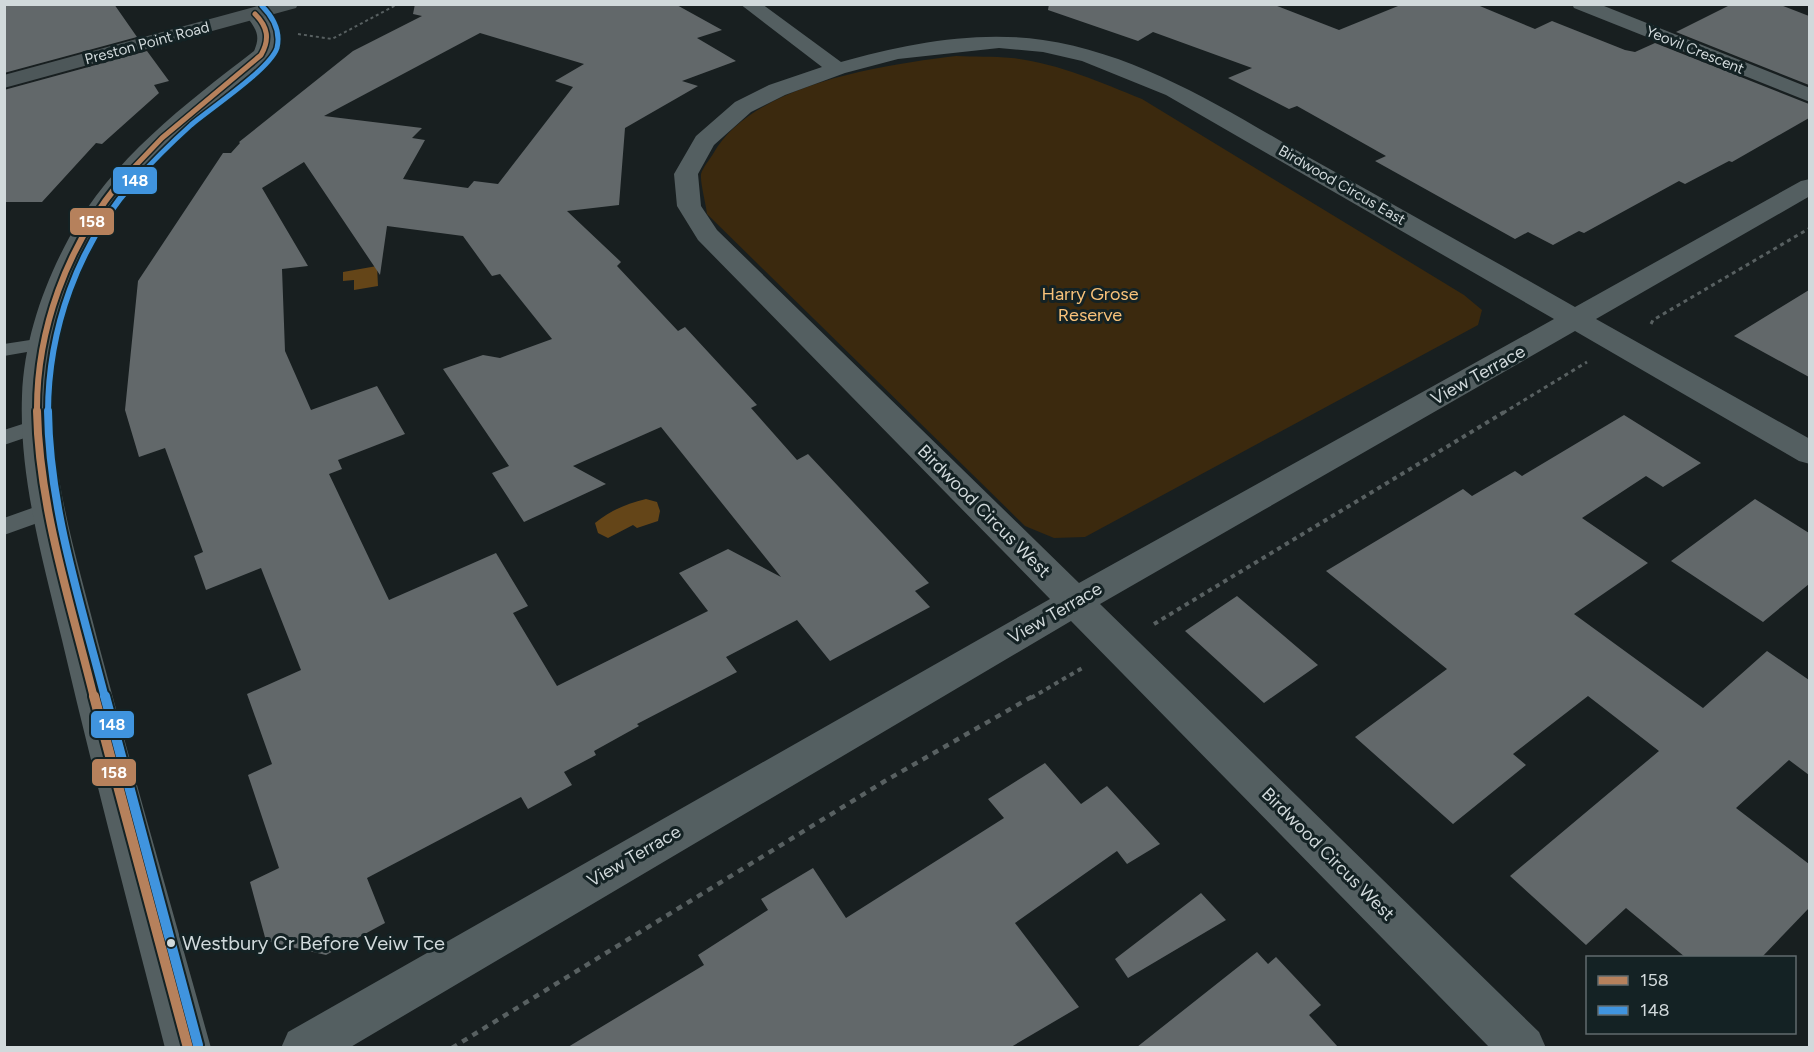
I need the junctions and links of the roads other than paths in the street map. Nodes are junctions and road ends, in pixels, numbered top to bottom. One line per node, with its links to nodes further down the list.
1 (288, 4): 4 (main road, Preston Point Road)
2 (748, 4): 5 (street)
3 (1581, 4): 7 (street, Yeovil Crescent)
4 (255, 14): 6 (main road, Preston Point Road); 10 (street)
5 (838, 69): 9 (street, Birdwood Circus East); 17 (street, Birdwood Circus West)
6 (4, 82)
7 (1809, 96)
8 (1809, 186): 9 (street, View Terrace)
9 (1576, 320): 14 (street, Birdwood Circus East); 17 (street, View Terrace)
10 (43, 344): 11 (lane); 12 (street)
11 (4, 350)
12 (38, 426): 13 (lane); 15 (street)
13 (4, 438)
14 (1809, 453)
15 (49, 510): 16 (lane); 18 (street)
16 (4, 526)
17 (1074, 602): 19 (street, View Terrace); 20 (street, Birdwood Circus West)
18 (188, 1047)
19 (304, 1047)
20 (1523, 1047)

